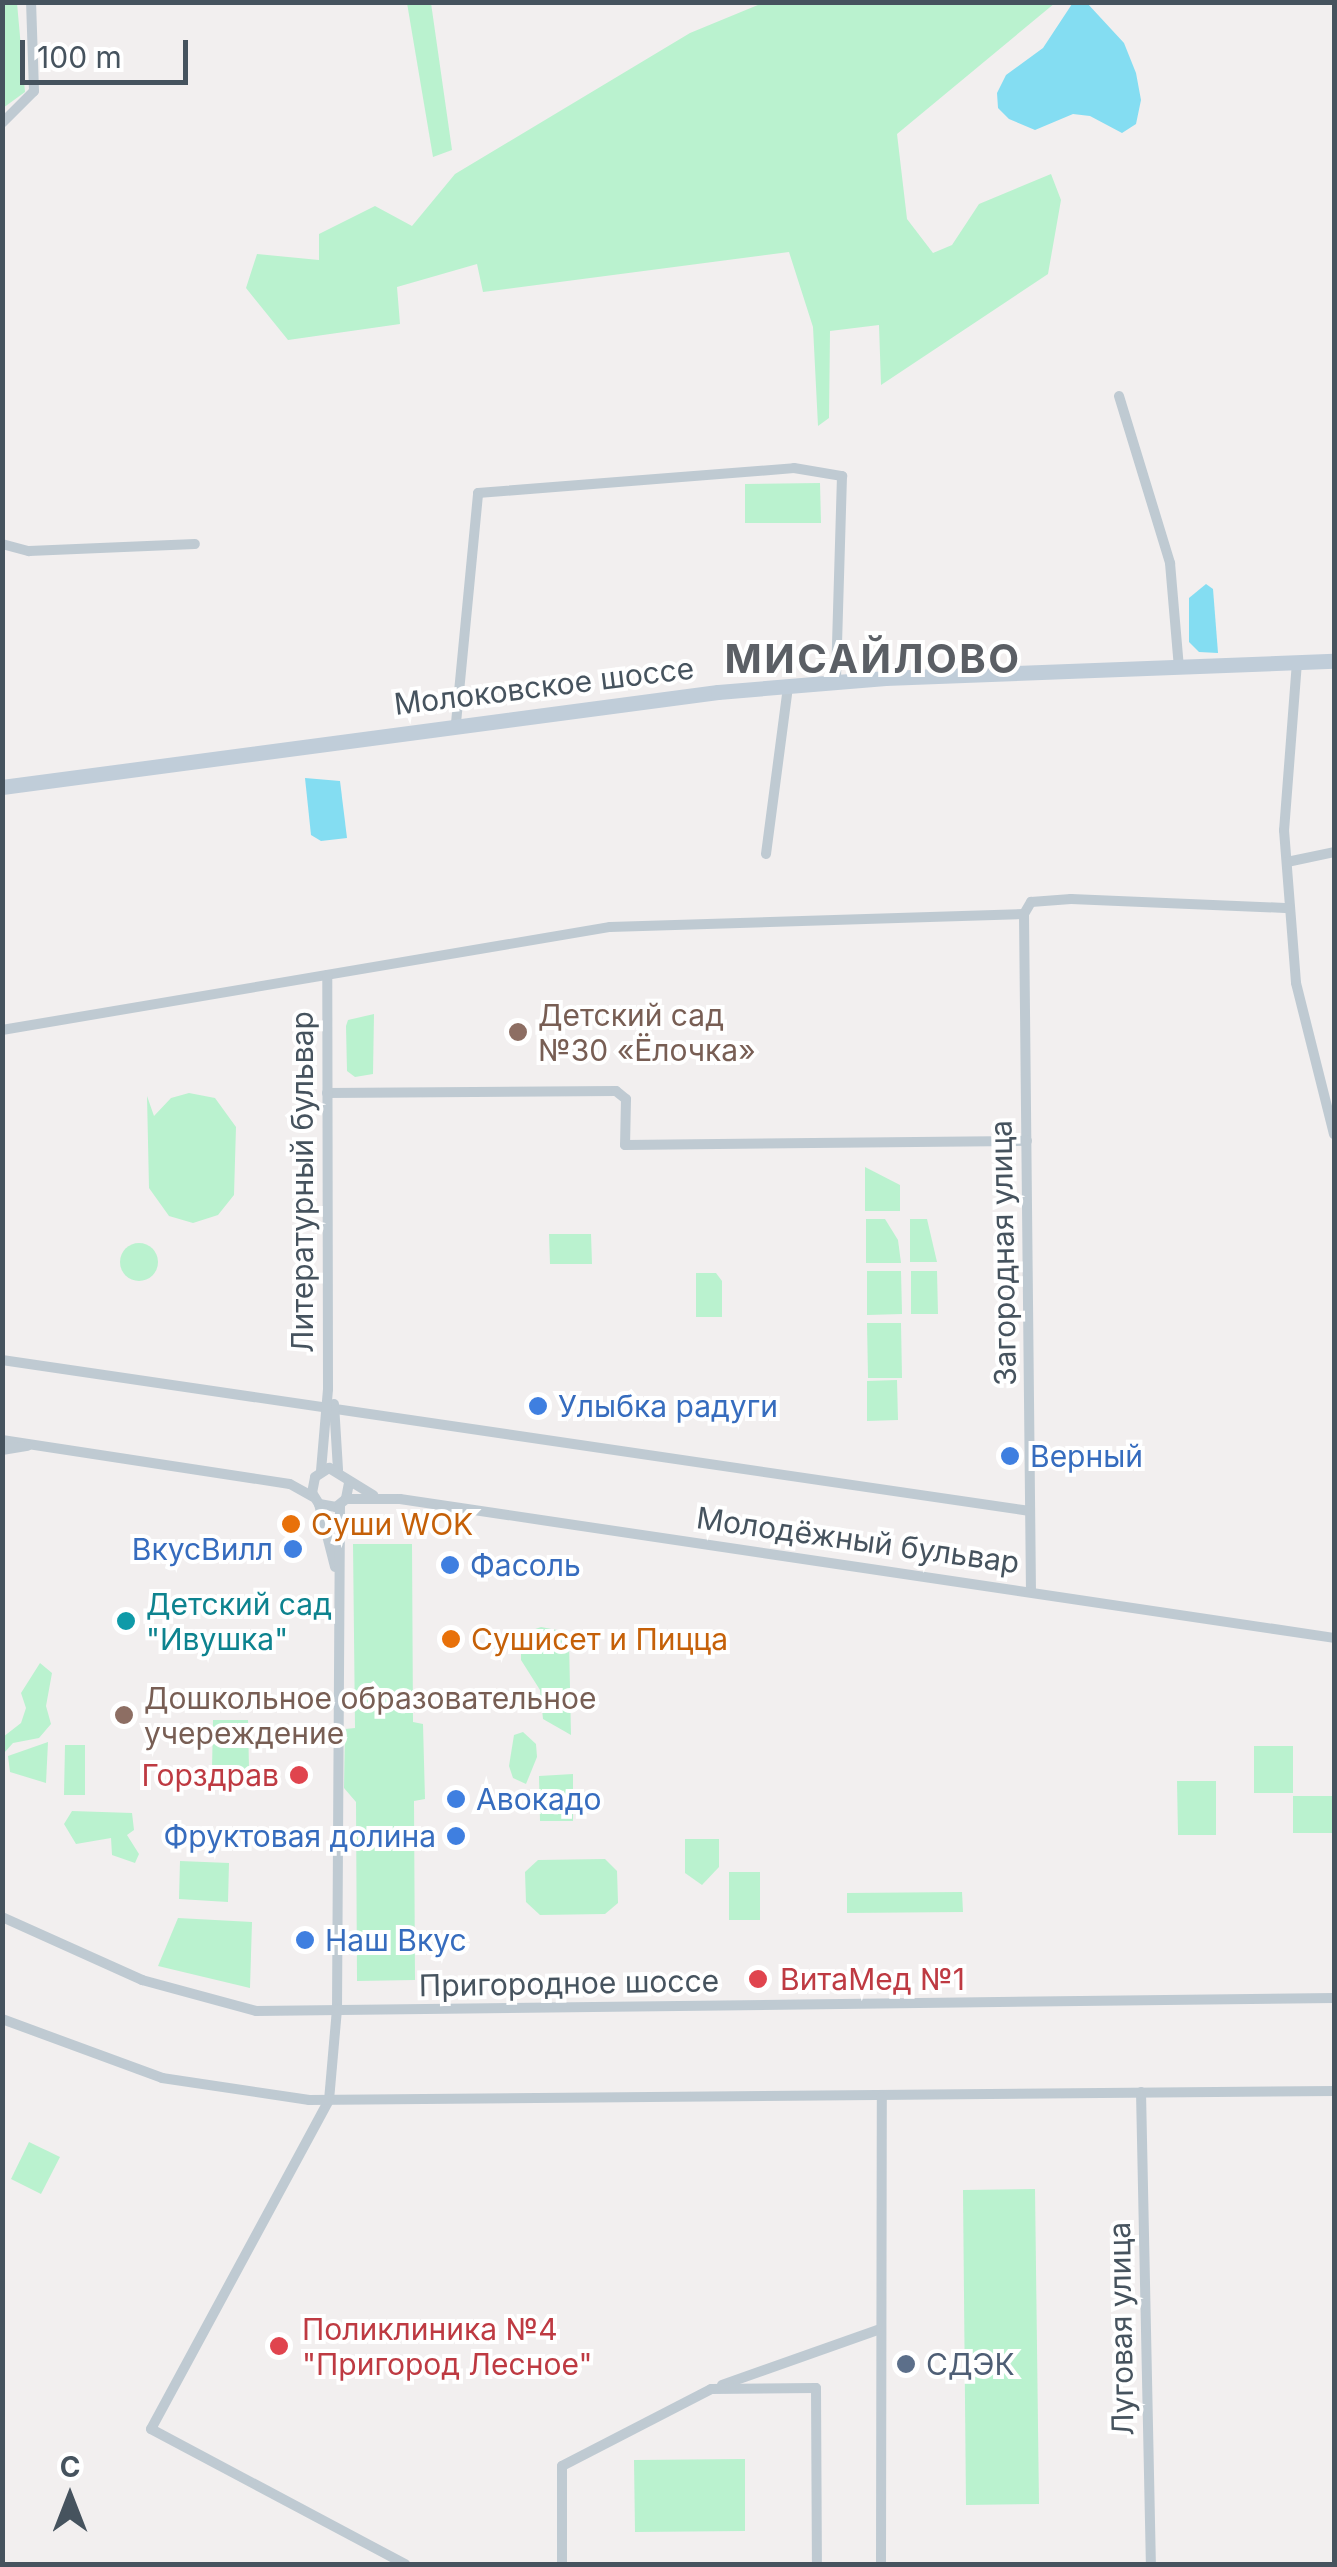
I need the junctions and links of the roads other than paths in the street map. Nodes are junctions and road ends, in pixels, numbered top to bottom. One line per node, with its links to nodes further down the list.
1 (30, 2): 2 (street)
2 (2, 123)
3 (1119, 396): 8 (street)
4 (2, 544): 5 (street)
5 (196, 544)
6 (1334, 661): 7 (main road, Молоковское шоссе)
7 (1297, 662): 8 (main road, Молоковское шоссе); 15 (street)
8 (1180, 667): 9 (main road, Молоковское шоссе)
9 (836, 682): 10 (main road, Молоковское шоссе); 11 (street)
10 (788, 687): 11 (main road, Молоковское шоссе); 14 (street)
11 (456, 724): 12 (main road, Молоковское шоссе)
12 (2, 787)
13 (1334, 852): 15 (street)
14 (766, 854)
15 (1287, 862): 16 (street)
16 (1290, 908): 17 (street); 21 (street)
17 (1024, 914): 18 (street); 22 (street, Загородная улица)
18 (326, 975): 19 (street); 20 (street, Литературный бульвар)
19 (2, 1030)
20 (327, 1093): 22 (street); 24 (street, Литературный бульвар)
21 (1334, 1134)
22 (1026, 1142): 35 (street, Загородная улица)
23 (2, 1360): 24 (street)
24 (330, 1409): 28 (street, Литературный бульвар); 29 (street, Литературный бульвар); 35 (street)
25 (2, 1440): 26 (street)
26 (39, 1445): 27 (street); 31 (street)
27 (2, 1450)
28 (338, 1470): 29 (street); 30 (street, Молодёжный бульвар)
29 (318, 1474): 31 (street); 33 (street, Литературный бульвар)
30 (349, 1482): 32 (street, Молодёжный бульвар); 34 (street)
31 (290, 1484): 33 (street)
32 (374, 1496): 34 (street, Молодёжный бульвар); 37 (street, Молодёжный бульвар)
33 (316, 1500): 34 (street, Молодёжный бульвар); 36 (street)
34 (343, 1502): 36 (street)
35 (1030, 1511): 37 (street, Загородная улица)
36 (336, 1568): 41 (street)
37 (1031, 1590): 38 (street, Молодёжный бульвар)
38 (1334, 1638)
39 (2, 1917): 41 (street, Пригородное шоссе)
40 (1334, 1998): 41 (street, Пригородное шоссе)
41 (337, 2009): 46 (street)
42 (2, 2019): 46 (street)
43 (1334, 2091): 44 (street)
44 (1141, 2092): 45 (street); 53 (street, Луговая улица)
45 (882, 2096): 46 (street); 47 (street)
46 (329, 2100): 49 (street)
47 (880, 2328): 48 (street); 52 (street)
48 (712, 2389): 50 (street); 51 (street)
49 (406, 2564)
50 (562, 2564)
51 (817, 2564)
52 (881, 2564)
53 (1151, 2564)

